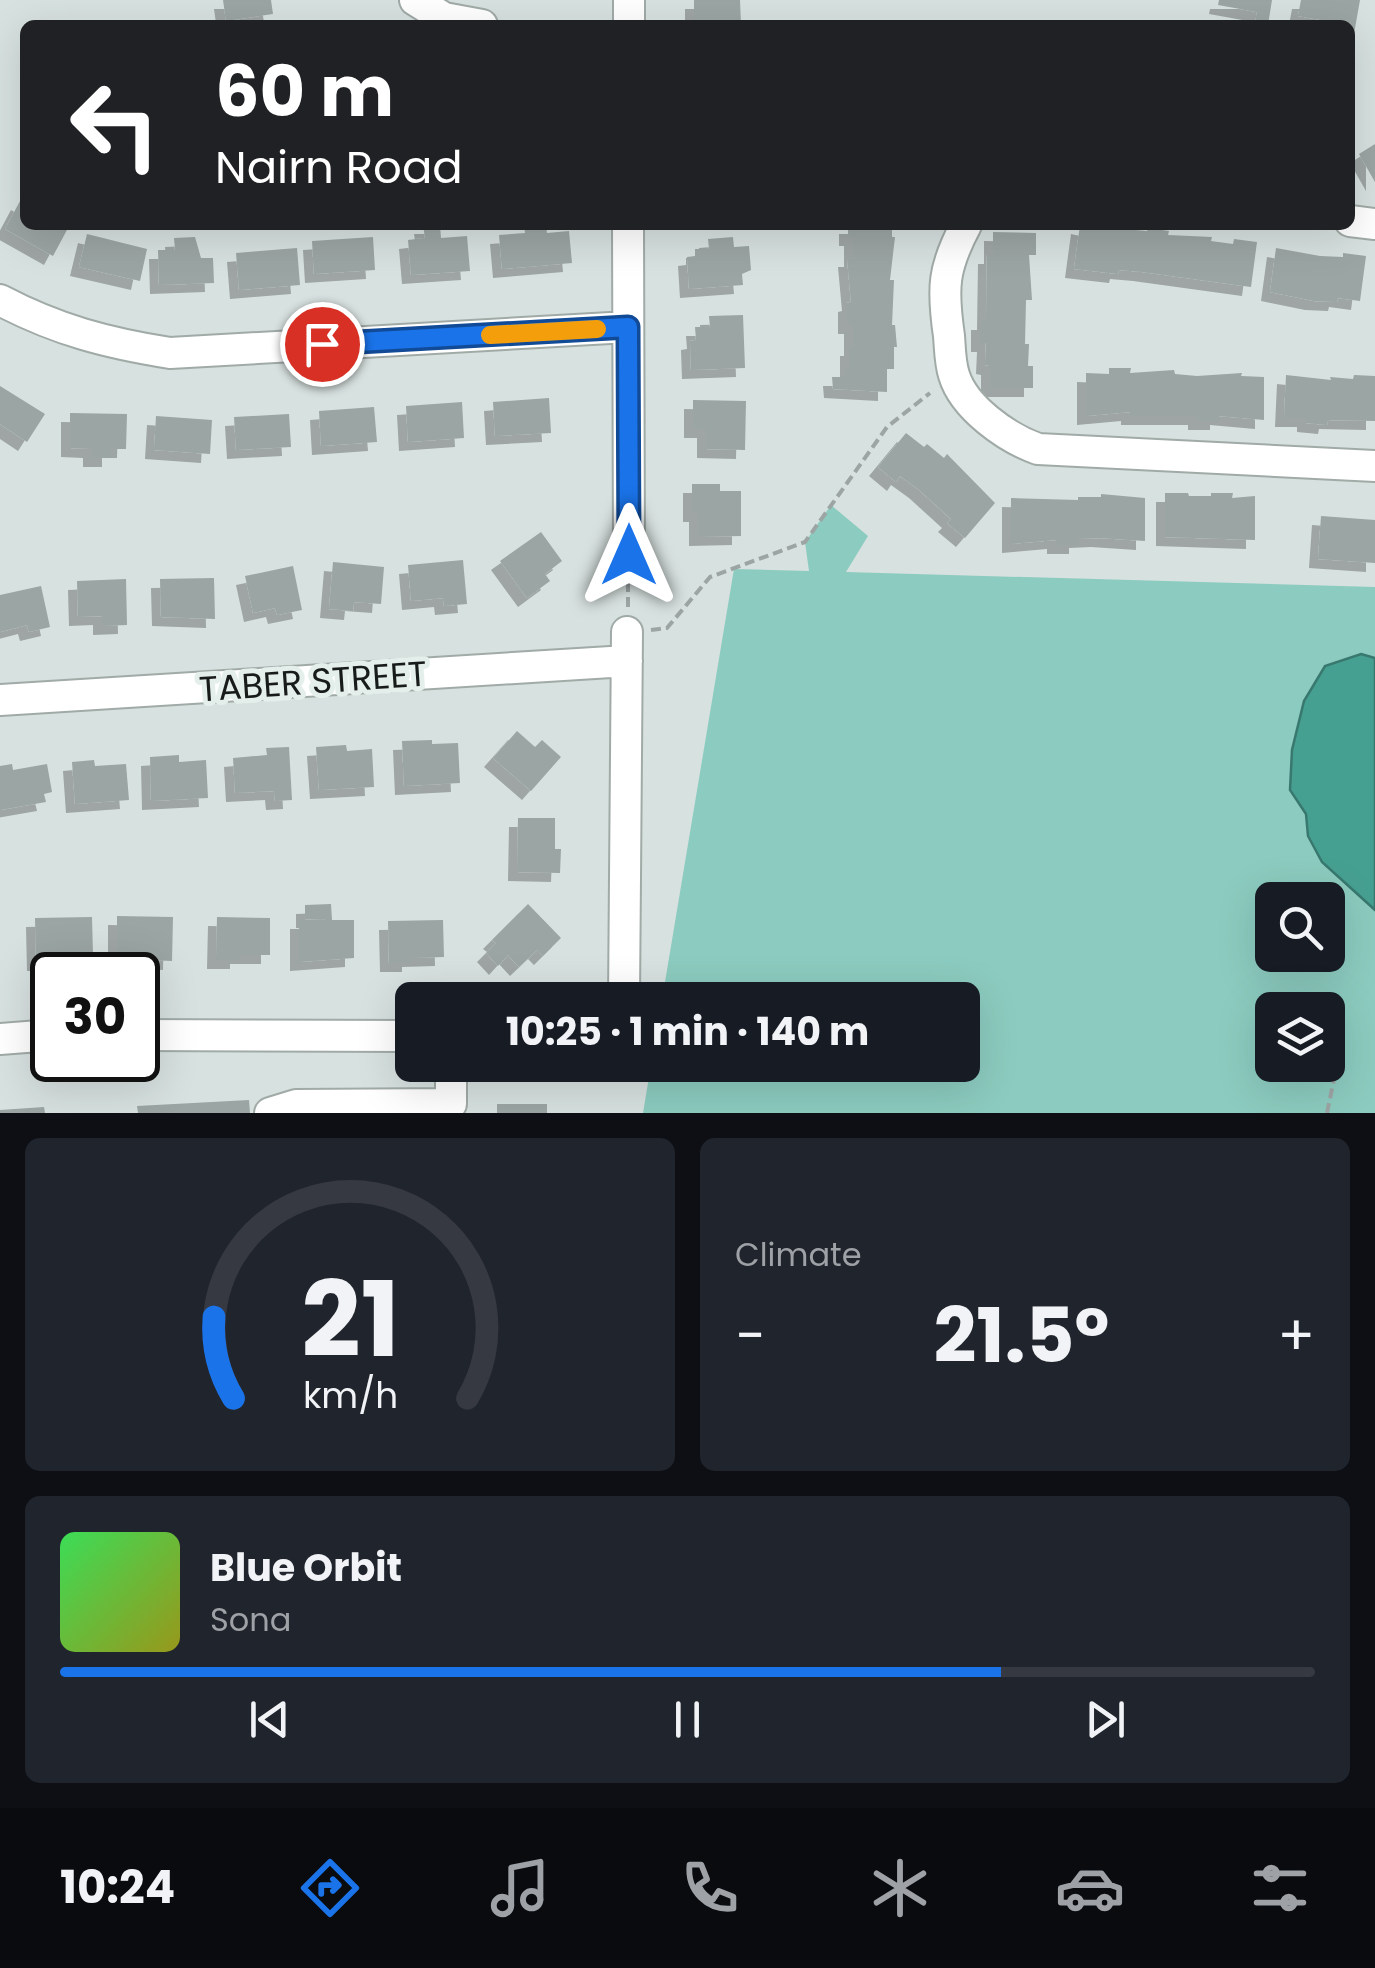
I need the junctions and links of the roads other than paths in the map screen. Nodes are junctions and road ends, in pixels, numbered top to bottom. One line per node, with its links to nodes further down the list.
1 (414, 0): 2 (street)
2 (455, 20)
3 (628, 230): 6 (street)
4 (963, 230): 7 (street)
5 (0, 300): 6 (street)
6 (628, 327): 8 (street)
7 (1375, 466)
8 (629, 555)
9 (0, 700): 10 (street, TABER STREET)
10 (624, 982)
11 (160, 1036): 12 (street)
12 (395, 1036)
13 (30, 1037): 14 (street)
14 (0, 1039)
15 (451, 1082): 16 (street)
16 (452, 1109): 17 (street)
17 (270, 1113)

